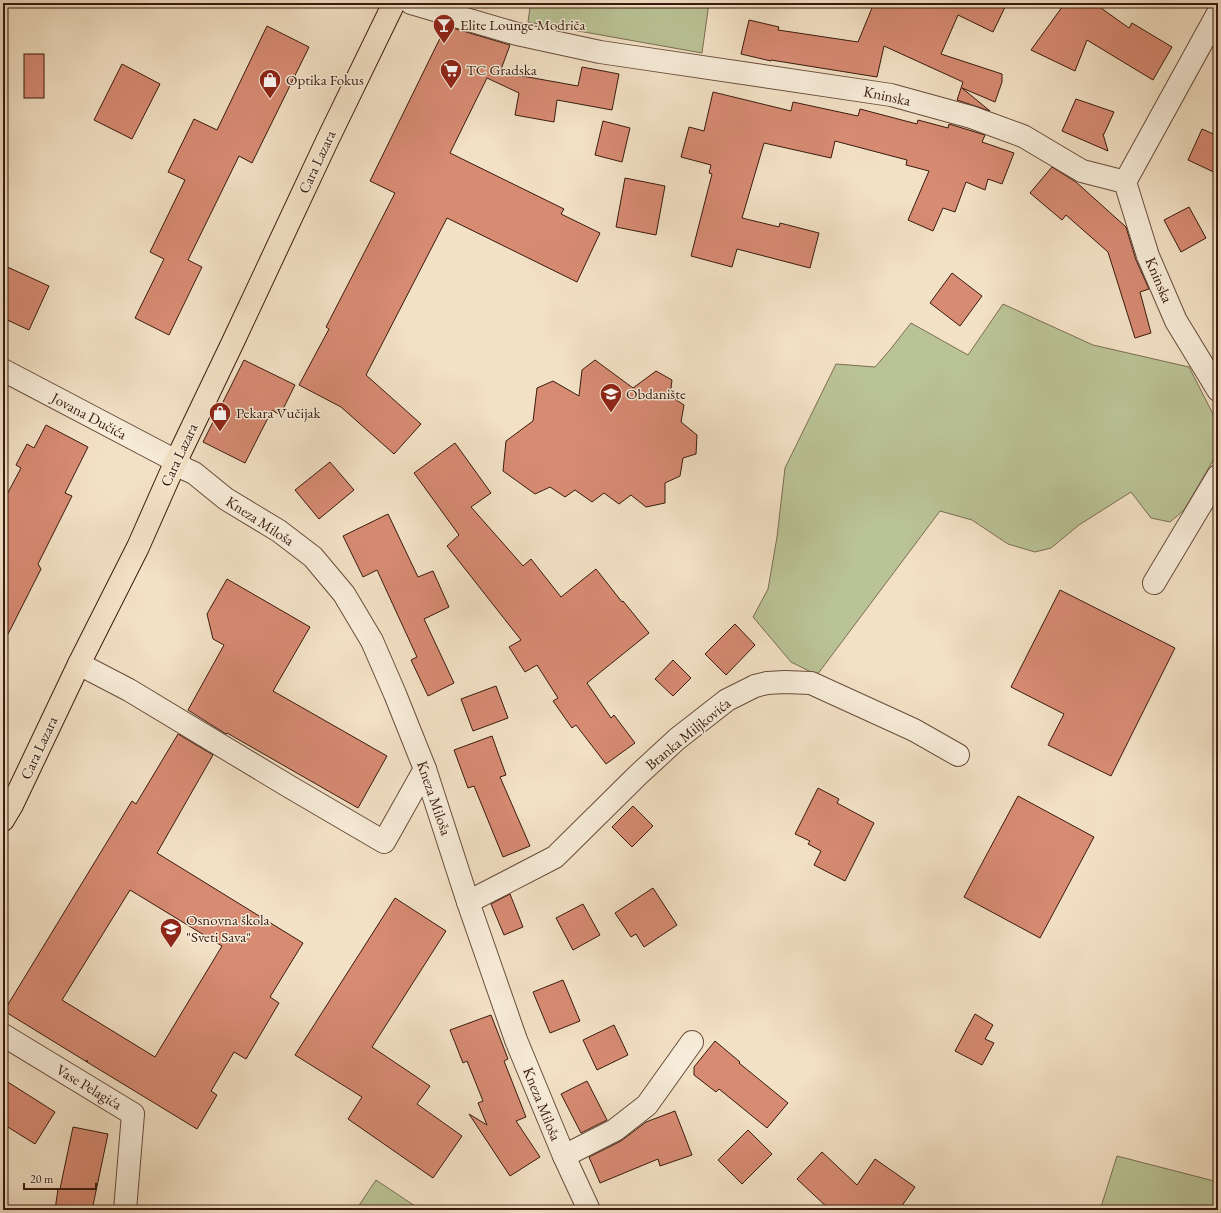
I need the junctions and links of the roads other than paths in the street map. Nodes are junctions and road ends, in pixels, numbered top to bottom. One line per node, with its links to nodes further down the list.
1 (394, 3): 7 (main road, Cara Lazara)
2 (411, 3): 4 (street, Kninska)
3 (1218, 13): 4 (street)
4 (1125, 182): 6 (street, Kninska)
5 (3, 370): 7 (street, Jovana Dučića)
6 (1218, 390)
7 (176, 461): 10 (main road, Cara Lazara); 12 (street, Kneza Miloša)
8 (1218, 476): 9 (street)
9 (1154, 583)
10 (79, 664): 12 (street); 13 (main road, Cara Lazara)
11 (958, 755): 14 (street, Branka Miljkovića)
12 (425, 769): 14 (street, Kneza Miloša)
13 (3, 820)
14 (468, 902): 17 (street, Kneza Miloša)
15 (3, 1035): 18 (street, Vase Pelagića)
16 (692, 1042): 17 (street)
17 (564, 1156): 19 (street, Kneza Miloša)
18 (125, 1210)
19 (589, 1210)

